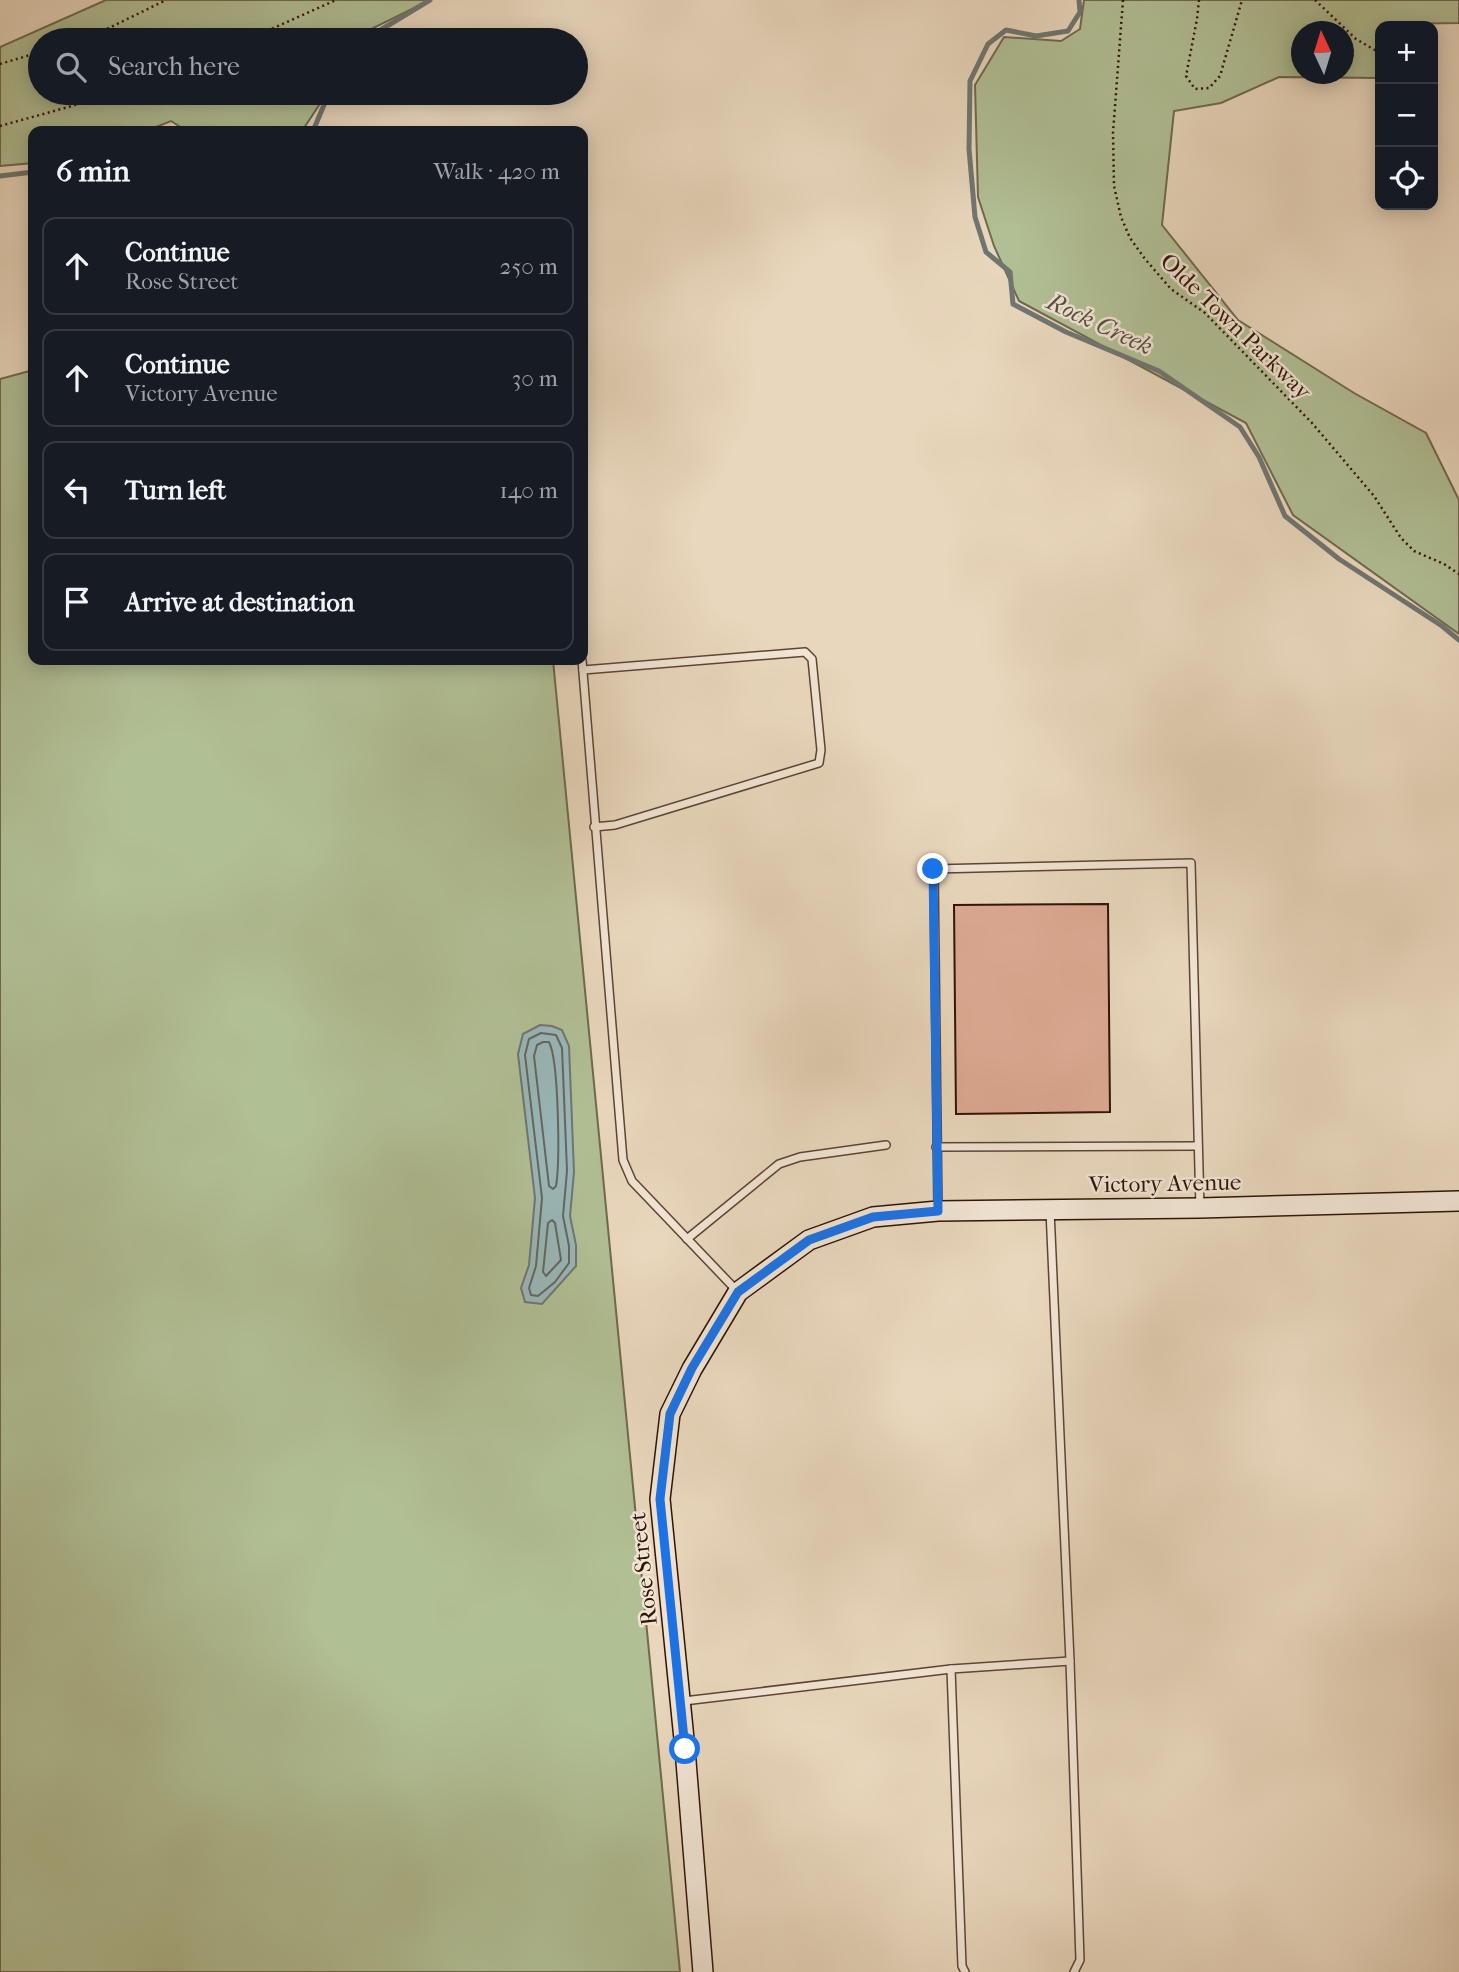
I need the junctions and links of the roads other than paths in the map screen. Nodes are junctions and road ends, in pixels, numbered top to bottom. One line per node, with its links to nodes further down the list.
1 (582, 665): 2 (lane)
2 (583, 670): 3 (lane); 3 (lane)
3 (594, 827): 12 (lane)
4 (887, 1145): 12 (lane)
5 (1197, 1146): 6 (lane); 6 (lane); 8 (lane)
6 (936, 1147): 10 (lane)
7 (1459, 1200): 8 (street, Victory Avenue)
8 (1200, 1208): 9 (street, Victory Avenue)
9 (1050, 1209): 10 (street, Victory Avenue); 14 (lane)
10 (938, 1211): 11 (street, Victory Avenue)
11 (873, 1217): 13 (street, Rose Street)
12 (687, 1239): 13 (lane)
13 (738, 1292): 16 (street, Rose Street)
14 (1070, 1661): 15 (lane); 19 (lane)
15 (951, 1669): 16 (lane); 18 (lane)
16 (680, 1702): 17 (street, Rose Street)
17 (703, 1972)
18 (965, 1972)
19 (1074, 1972)

